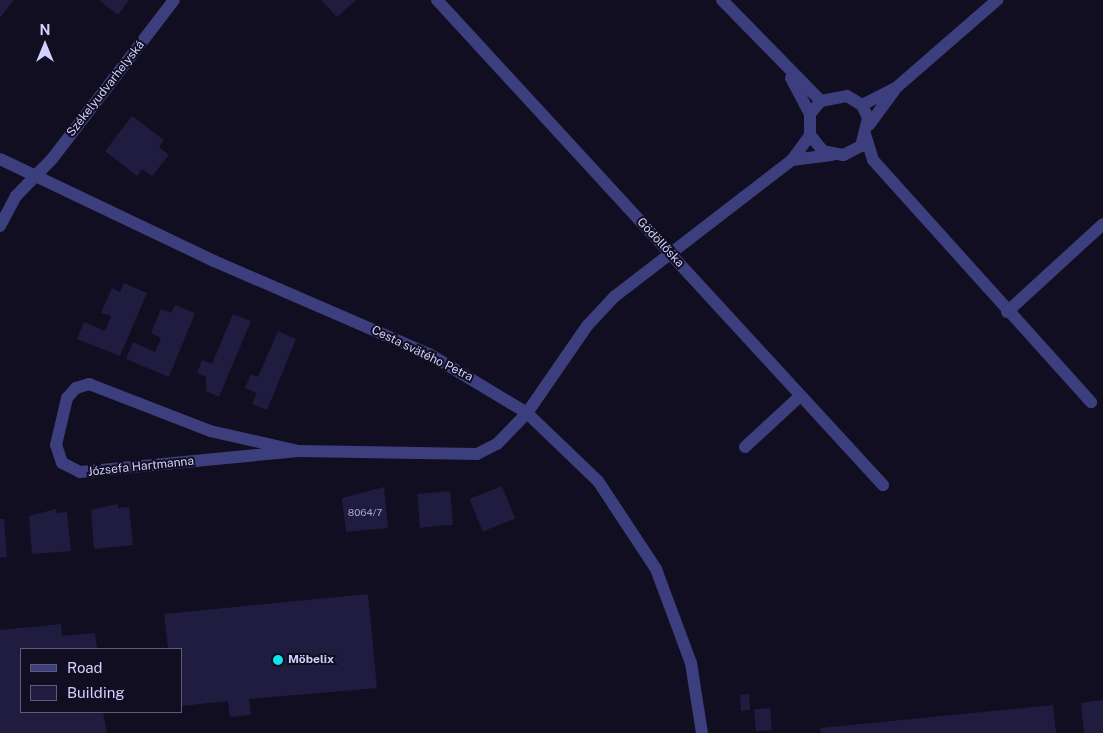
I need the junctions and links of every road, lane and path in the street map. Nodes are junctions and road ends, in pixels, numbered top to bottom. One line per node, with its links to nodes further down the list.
1 (174, 0): 17 (street, Székelyudvarhelyská)
2 (437, 0): 20 (street, Gödöllőska)
3 (722, 0): 5 (street)
4 (997, 0): 6 (street)
5 (786, 69): 7 (street); 9 (street)
6 (897, 87): 8 (street); 10 (street)
7 (821, 101): 8 (street); 9 (street)
8 (862, 105): 10 (street)
9 (810, 114): 11 (street)
10 (868, 131): 12 (street); 16 (street)
11 (810, 135): 13 (street); 15 (street)
12 (853, 152): 13 (street); 16 (street)
13 (832, 154): 15 (street)
14 (0, 159): 17 (street, Cesta svätého Petra)
15 (792, 160): 20 (street, Józsefa Hartmanna)
16 (873, 160): 21 (street)
17 (34, 177): 19 (street, Székelyudvarhelyská); 24 (street, Cesta svätého Petra)
18 (1103, 224): 21 (street)
19 (0, 226)
20 (670, 254): 22 (street, Gödöllőska); 24 (street, Józsefa Hartmanna)
21 (1007, 312): 23 (street)
22 (800, 396): 25 (street); 27 (street, Gödöllőska)
23 (1091, 402)
24 (527, 413): 26 (street, Józsefa Hartmanna); 28 (street, Cesta svätého Petra)
25 (745, 447)
26 (299, 451): 26 (street, Józsefa Hartmanna)
27 (882, 485)
28 (702, 733)

